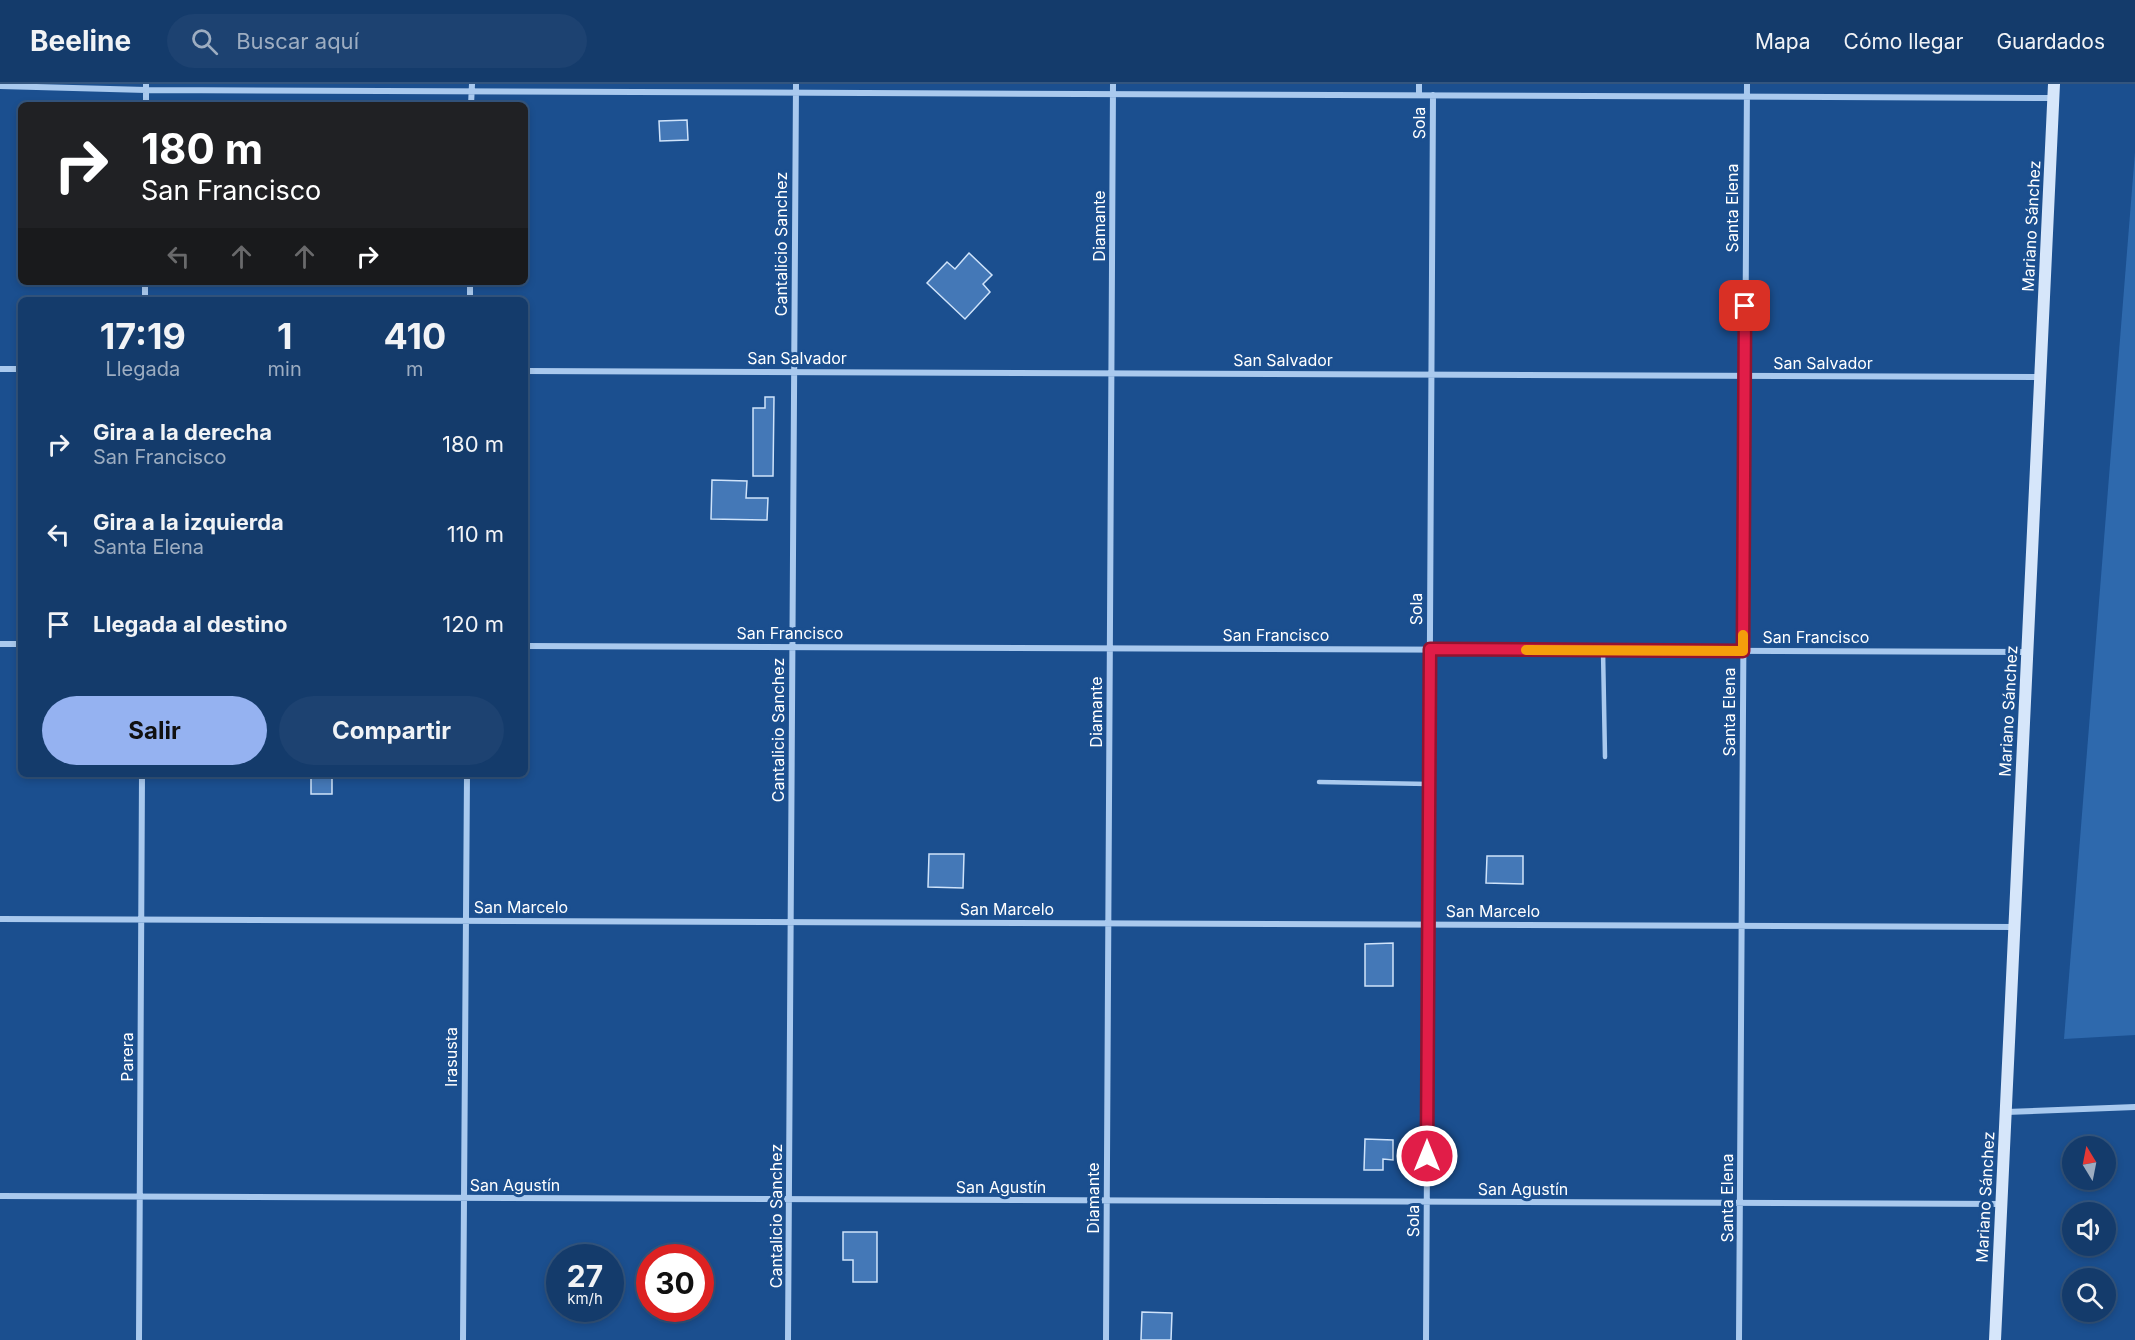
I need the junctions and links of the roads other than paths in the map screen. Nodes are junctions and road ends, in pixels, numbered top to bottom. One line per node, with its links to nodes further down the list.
1 (795, 84): 9 (street, Cantalicio Sanchez)
2 (1113, 84): 10 (street, Diamante)
3 (1419, 84): 11 (street, Sola)
4 (1747, 84): 13 (street, Santa Elena)
5 (2054, 84): 14 (street, Mariano Sánchez)
6 (0, 86): 7 (street)
7 (146, 87): 8 (street)
8 (472, 88): 9 (street)
9 (795, 93): 10 (street); 18 (street, Cantalicio Sanchez)
10 (1113, 94): 11 (street); 19 (street, Diamante)
11 (1419, 95): 12 (street)
12 (1433, 95): 13 (street); 20 (street, Sola)
13 (1746, 96): 14 (street); 21 (street, Santa Elena)
14 (2054, 98): 22 (street, Mariano Sánchez)
15 (0, 369): 16 (street)
16 (18, 369)
17 (528, 371): 18 (street, San Salvador)
18 (794, 372): 19 (street, San Salvador); 26 (street, Cantalicio Sanchez)
19 (1111, 373): 20 (street, San Salvador); 27 (street, Diamante)
20 (1431, 374): 21 (street, San Salvador); 28 (street, Sola)
21 (1745, 376): 22 (street, San Salvador); 30 (street, Santa Elena)
22 (2040, 377): 31 (street, Mariano Sánchez)
23 (0, 644): 24 (street)
24 (18, 644)
25 (528, 646): 26 (street, San Francisco)
26 (792, 647): 27 (street, San Francisco); 40 (street, Cantalicio Sanchez)
27 (1110, 648): 28 (street, San Francisco); 41 (street, Diamante)
28 (1430, 649): 29 (street, San Francisco); 36 (street, Sola)
29 (1603, 650): 30 (street, San Francisco); 32 (lane)
30 (1743, 651): 31 (street, San Francisco); 43 (street, Santa Elena)
31 (2028, 652): 44 (street, Mariano Sánchez)
32 (1605, 757)
33 (142, 777): 38 (street, Parera)
34 (467, 777): 39 (street, Irasusta)
35 (1319, 782): 36 (lane)
36 (1429, 784): 42 (street, Sola)
37 (0, 919): 38 (street, San Marcelo)
38 (142, 919): 39 (street, San Marcelo); 48 (street, Parera)
39 (465, 920): 40 (street, San Marcelo); 49 (street, Irasusta)
40 (791, 922): 41 (street, San Marcelo); 50 (street, Cantalicio Sanchez)
41 (1108, 923): 42 (street, San Marcelo); 51 (street, Diamante)
42 (1428, 924): 43 (street, San Marcelo); 52 (street, Sola)
43 (1742, 926): 44 (street, San Marcelo); 53 (street, Santa Elena)
44 (2015, 927): 46 (street, Mariano Sánchez)
45 (2135, 1107): 46 (street)
46 (2006, 1112): 54 (street, Mariano Sánchez)
47 (0, 1196): 48 (street, San Agustín)
48 (140, 1197): 49 (street, San Agustín); 55 (street, Parera)
49 (464, 1198): 50 (street, San Agustín); 56 (street, Irasusta)
50 (789, 1199): 51 (street, San Agustín); 57 (street, Cantalicio Sanchez)
51 (1107, 1201): 52 (street, San Agustín); 58 (street, Diamante)
52 (1426, 1202): 53 (street, San Agustín); 59 (street, Sola)
53 (1740, 1203): 54 (street, San Agustín); 60 (street, Santa Elena)
54 (2002, 1204): 61 (street, Mariano Sánchez)
55 (139, 1340)
56 (463, 1340)
57 (788, 1340)
58 (1106, 1340)
59 (1426, 1340)
60 (1739, 1340)
61 (1995, 1340)

